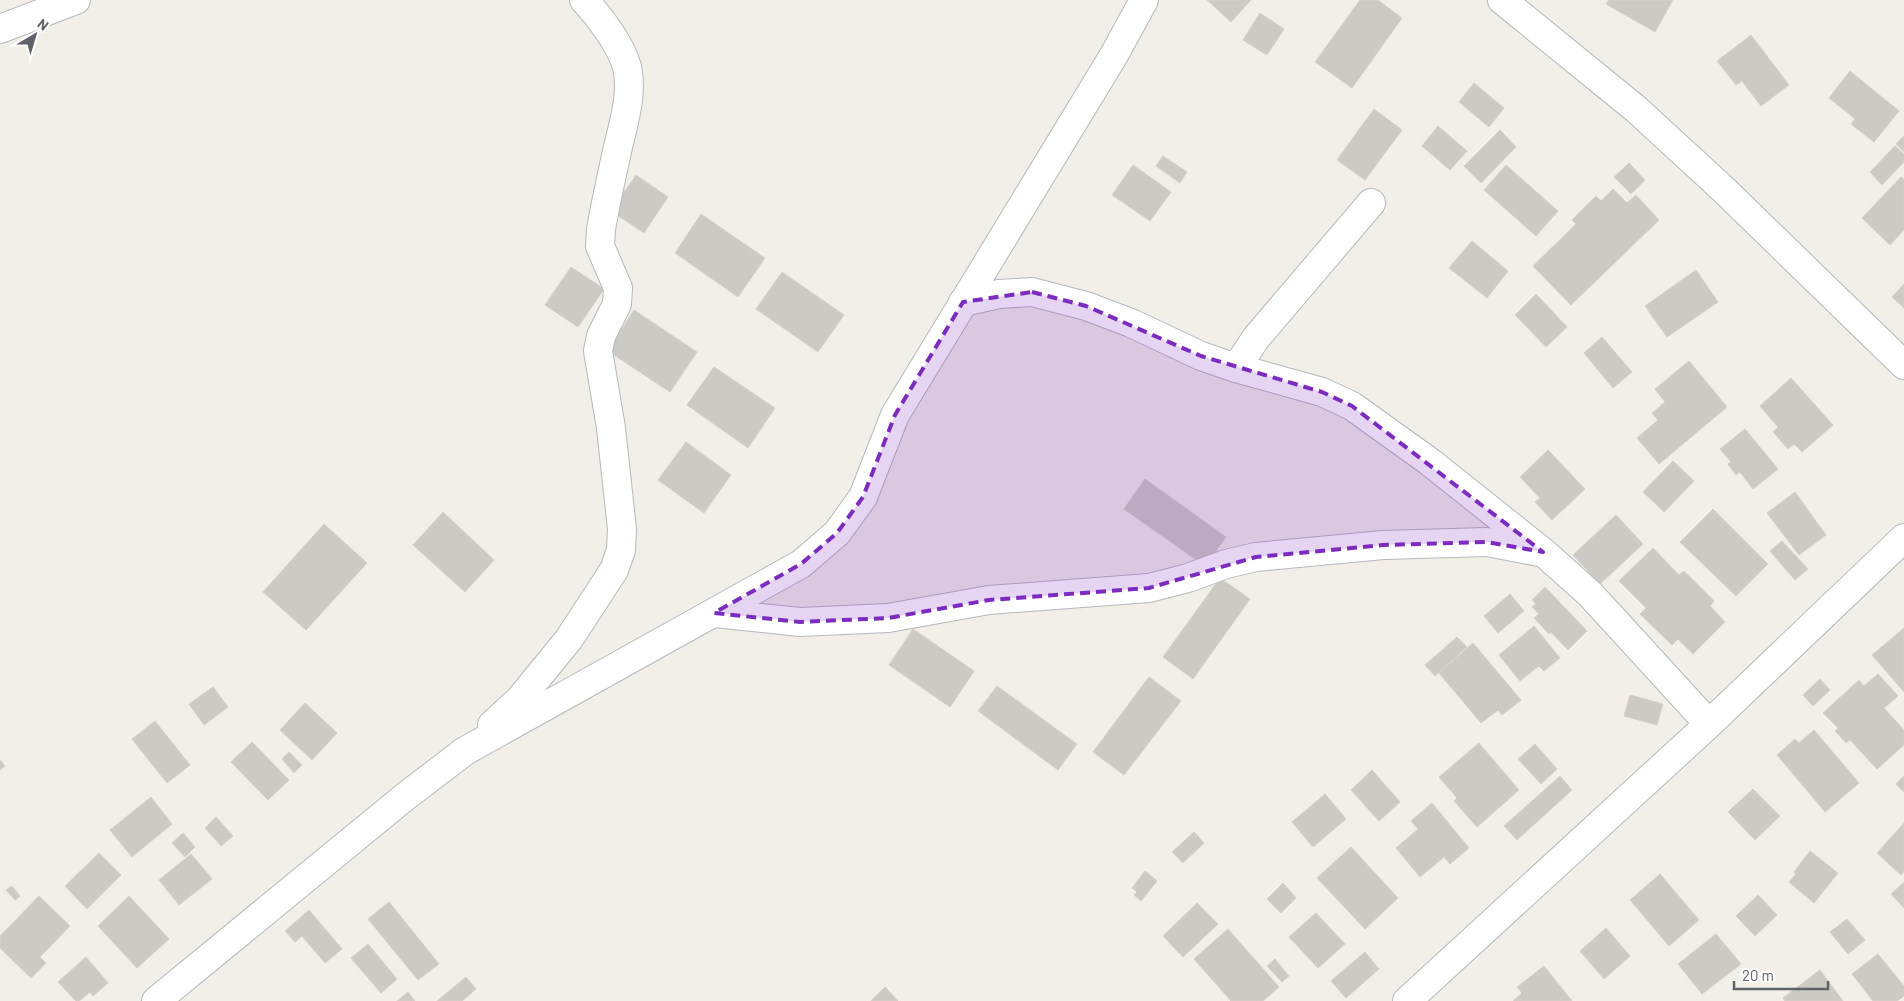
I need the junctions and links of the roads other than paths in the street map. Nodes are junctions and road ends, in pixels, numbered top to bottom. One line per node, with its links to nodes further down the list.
1 (76, 0): 5 (street)
2 (584, 0): 14 (street)
3 (1144, 0): 7 (street)
4 (1502, 0): 8 (street)
5 (0, 29)
6 (1371, 203): 9 (street)
7 (963, 302): 9 (street); 12 (street)
8 (1904, 366)
9 (1236, 368): 11 (street)
10 (1904, 538): 13 (street)
11 (1543, 552): 12 (street); 13 (street)
12 (714, 613): 14 (street)
13 (1709, 724): 16 (street)
14 (465, 751): 15 (street)
15 (156, 1001)
16 (1407, 1001)

